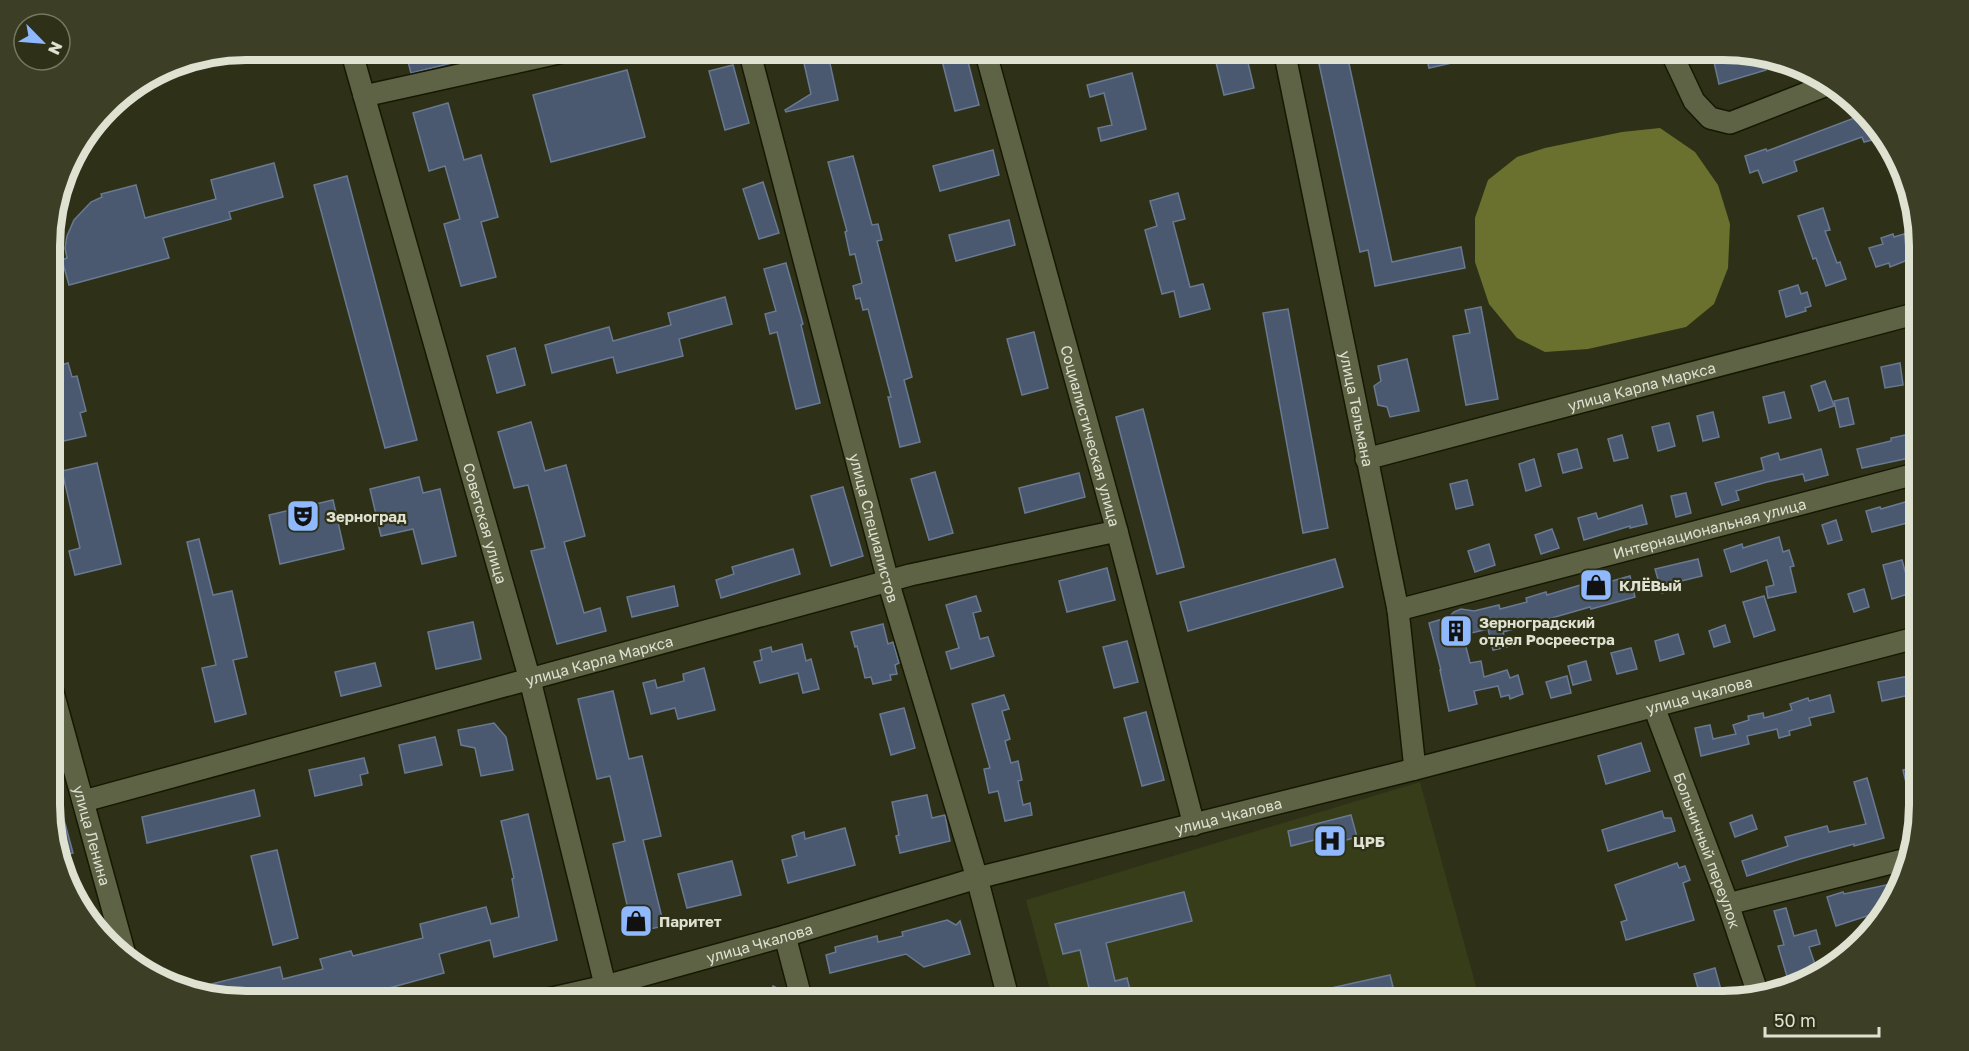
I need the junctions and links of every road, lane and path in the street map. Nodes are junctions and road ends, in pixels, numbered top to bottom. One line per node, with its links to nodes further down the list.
1 (354, 60): 8 (street, Советская улица)
2 (527, 60): 8 (street)
3 (752, 60): 13 (street, улица Специалистов)
4 (988, 60): 12 (street, Социалистическая улица)
5 (1286, 60): 10 (street, улица Тельмана)
6 (1675, 60): 7 (street)
7 (1820, 88)
8 (364, 96): 16 (street, Советская улица)
9 (1909, 315): 10 (street, улица Карла Маркса)
10 (1366, 459): 14 (street, улица Тельмана)
11 (1909, 474): 14 (street, Интернациональная улица)
12 (1117, 531): 13 (street, улица Карла Маркса); 21 (street, Социалистическая улица)
13 (888, 581): 16 (street, улица Карла Маркса); 23 (street, улица Специалистов)
14 (1398, 610): 19 (street, улица Тельмана)
15 (1909, 640): 17 (street, улица Чкалова)
16 (530, 680): 20 (street, улица Карла Маркса); 28 (street, Советская улица)
17 (1654, 707): 19 (street, улица Чкалова); 24 (street, Больничный переулок)
18 (60, 755): 20 (street, улица Ленина)
19 (1415, 769): 21 (street, улица Чкалова)
20 (84, 801): 26 (street, улица Ленина)
21 (1194, 825): 23 (street, улица Чкалова)
22 (1900, 861): 24 (street)
23 (978, 878): 25 (street, улица Чкалова); 31 (street, улица Специалистов)
24 (1728, 904): 27 (street, Больничный переулок)
25 (785, 936): 29 (street, улица Чкалова); 30 (street)
26 (122, 944)
27 (1756, 988)
28 (607, 991)
29 (613, 991)
30 (799, 991)
31 (1006, 991)

